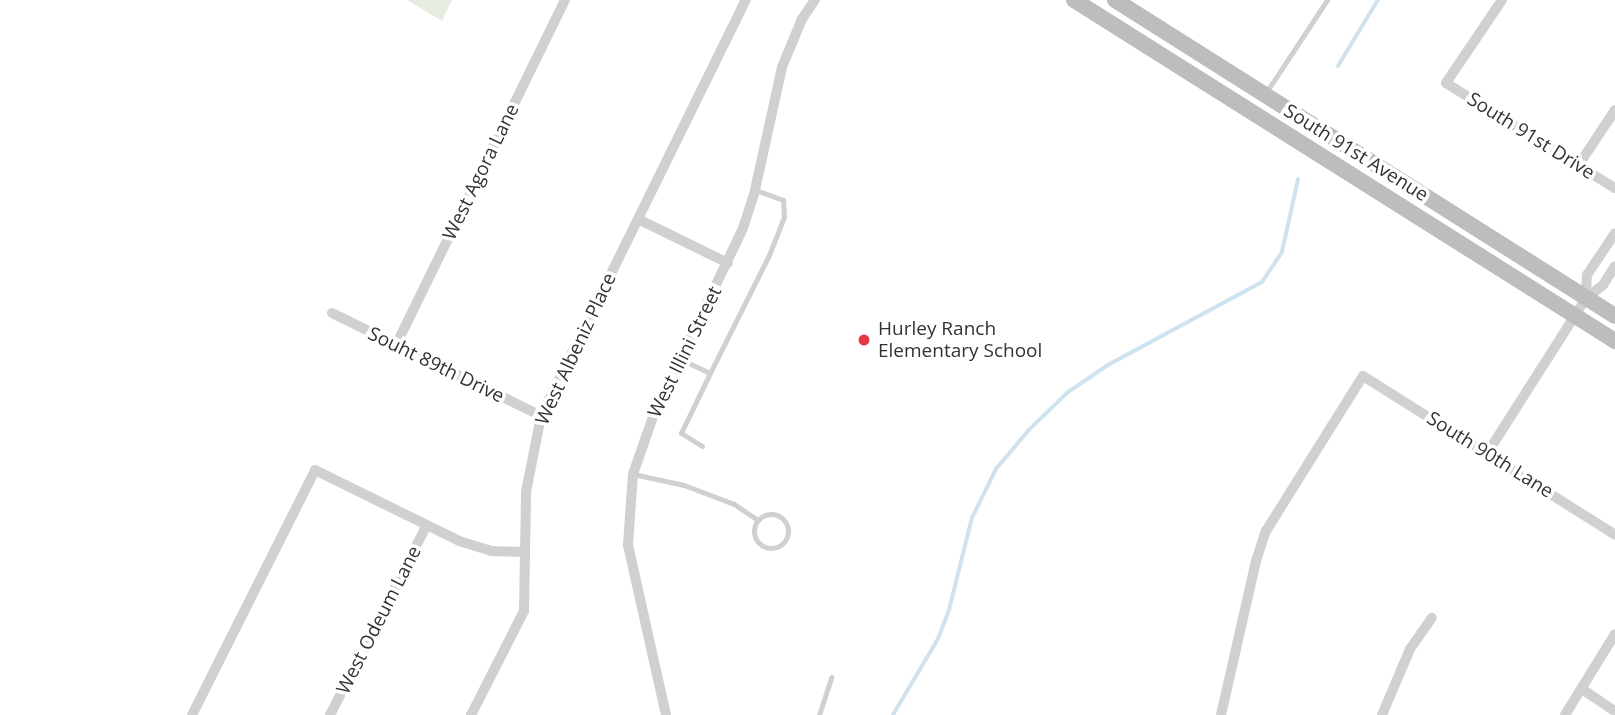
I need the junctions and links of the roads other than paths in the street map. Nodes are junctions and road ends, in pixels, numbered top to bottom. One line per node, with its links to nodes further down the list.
1 (565, 0): 22 (street, West Agora Lane)
2 (746, 0): 13 (street, West Albeniz Place)
3 (815, 0): 12 (street, West Illini Street)
4 (1074, 0): 19 (main road, South 91st Avenue)
5 (1115, 0): 8 (main road, South 91st Avenue)
6 (1327, 0): 8 (lane)
7 (1502, 0): 10 (street, South 91st Drive)
8 (1264, 95): 17 (main road, South 91st Avenue)
9 (1615, 110): 10 (street)
10 (1578, 166): 11 (street, South 91st Drive)
11 (1615, 188)
12 (755, 190): 15 (street, West Illini Street); 24 (lane)
13 (638, 219): 15 (street); 25 (street, West Albeniz Place)
14 (1615, 233): 17 (street)
15 (728, 263): 23 (street, West Illini Street)
16 (1615, 266): 17 (street)
17 (1586, 298): 19 (street); 20 (main road, South 91st Avenue)
18 (332, 313): 22 (street, Souht 89th Drive)
19 (1575, 316): 21 (main road, South 91st Avenue); 27 (street)
20 (1615, 316)
21 (1615, 341)
22 (396, 345): 25 (street, Souht 89th Drive)
23 (680, 359): 24 (lane); 28 (street, West Illini Street)
24 (710, 373): 26 (lane)
25 (541, 416): 32 (street, West Albeniz Place)
26 (702, 446)
27 (1488, 452): 31 (street, South 90th Lane); 43 (street, South 90th Lane)
28 (633, 474): 29 (lane); 41 (street, West Illini Street)
29 (758, 520): 29 (lane)
30 (427, 525): 32 (street); 38 (street); 39 (street, West Odeum Lane)
31 (1615, 535)
32 (524, 552): 40 (street, West Albeniz Place)
33 (1432, 618): 44 (street)
34 (1615, 634): 36 (street)
35 (831, 677): 42 (lane)
36 (1581, 690): 37 (street); 45 (street)
37 (1615, 711)
38 (192, 715)
39 (330, 715)
40 (471, 715)
41 (666, 715)
42 (819, 715)
43 (1223, 715)
44 (1382, 715)
45 (1565, 715)

